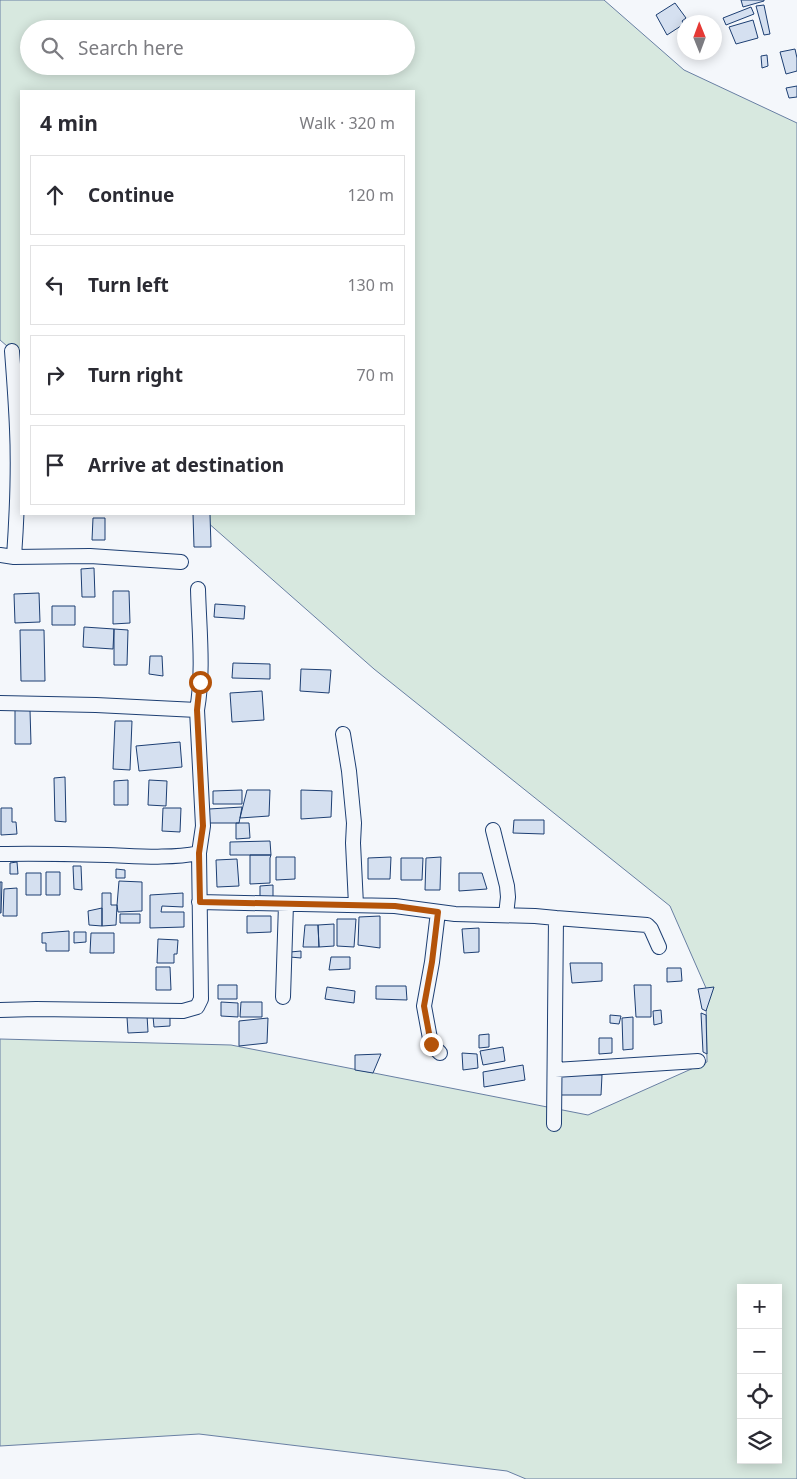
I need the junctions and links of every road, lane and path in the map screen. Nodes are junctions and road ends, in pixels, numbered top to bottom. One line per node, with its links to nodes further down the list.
1 (12, 351): 2 (street)
2 (7, 556): 3 (street)
3 (181, 562)
4 (198, 589): 6 (street)
5 (0, 703): 6 (street)
6 (197, 710): 9 (street)
7 (343, 734): 13 (street)
8 (493, 830): 15 (street)
9 (199, 853): 10 (street); 11 (street)
10 (0, 854)
11 (200, 902): 12 (street); 19 (street)
12 (286, 904): 13 (street); 18 (street)
13 (356, 905): 14 (street)
14 (438, 912): 15 (street); 20 (street)
15 (506, 915): 16 (street)
16 (556, 918): 17 (street); 22 (street)
17 (659, 947)
18 (283, 996)
19 (0, 1010)
20 (440, 1053)
21 (698, 1061): 22 (street)
22 (555, 1070): 23 (street)
23 (554, 1124)

